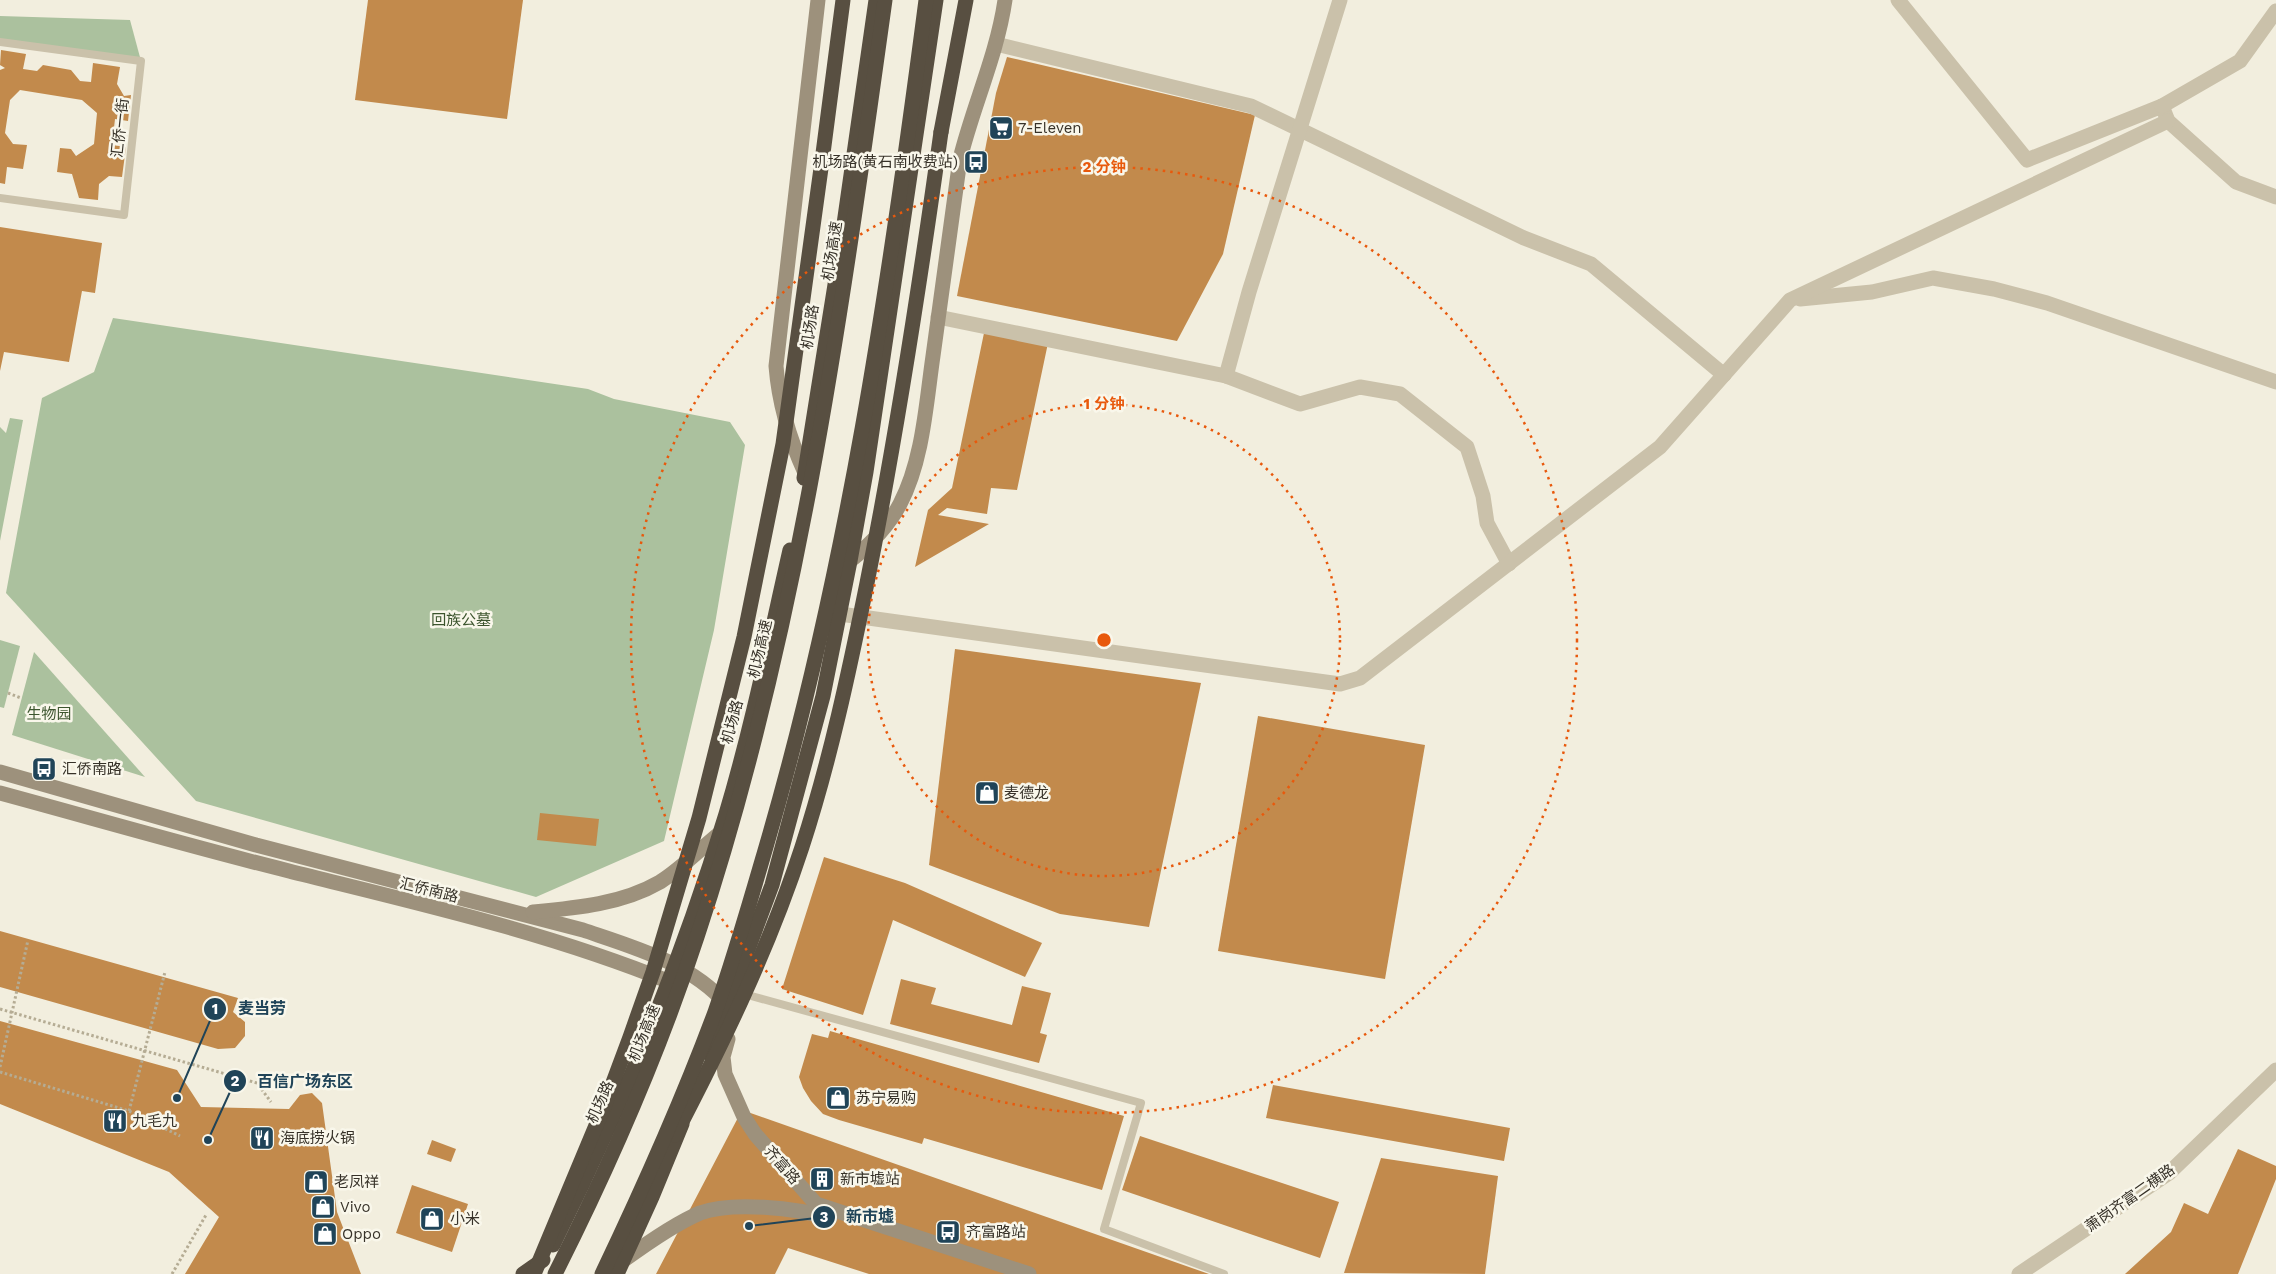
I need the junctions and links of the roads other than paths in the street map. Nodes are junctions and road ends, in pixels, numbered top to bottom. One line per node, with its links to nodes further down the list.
1 (818, 0): 23 (main road)
2 (843, 0): 40 (highway, bridge)
3 (876, 0): 23 (highway, 机场路)
4 (885, 0): 41 (highway, 机场高速, bridge)
5 (926, 0): 42 (highway, bridge)
6 (936, 0): 24 (highway)
7 (966, 0): 42 (highway, bridge)
8 (1005, 0): 13 (main road)
9 (1340, 0): 15 (street)
10 (1898, 0): 14 (street)
11 (2276, 10): 14 (street)
12 (0, 42): 17 (lane, 汇侨一街)
13 (996, 44): 15 (street); 19 (main road)
14 (2165, 114): 16 (street); 18 (street)
15 (1300, 130): 20 (street); 21 (street)
16 (2276, 197)
17 (0, 198)
18 (1790, 300): 20 (street); 22 (street)
19 (938, 317): 21 (street); 24 (main road)
20 (1724, 375): 25 (street)
21 (1226, 376): 25 (street)
22 (2276, 382)
23 (805, 473): 29 (highway, 机场路)
24 (850, 561): 26 (highway)
25 (1509, 564): 26 (street)
26 (840, 614): 31 (highway)
27 (0, 772): 30 (main road, 汇侨南路)
28 (0, 792): 33 (main road, 汇侨南路)
29 (720, 833): 30 (main road); 32 (highway, 机场路)
30 (521, 912): 32 (main road, 汇侨南路)
31 (746, 957): 34 (main road); 35 (highway)
32 (676, 966): 33 (highway, 机场路); 35 (main road, 汇侨南路)
33 (670, 982): 37 (highway, 机场路)
34 (742, 993): 44 (main road, 齐富路); 45 (lane)
35 (728, 1006): 38 (highway)
36 (2276, 1070): 46 (street, 萧岗齐富二横路)
37 (546, 1257): 39 (highway); 40 (highway, 机场路)
38 (620, 1267): 43 (main road)
39 (523, 1274)
40 (536, 1274)
41 (555, 1274)
42 (603, 1274)
43 (1006, 1274)
44 (1029, 1274)
45 (1224, 1274)
46 (2019, 1274)

